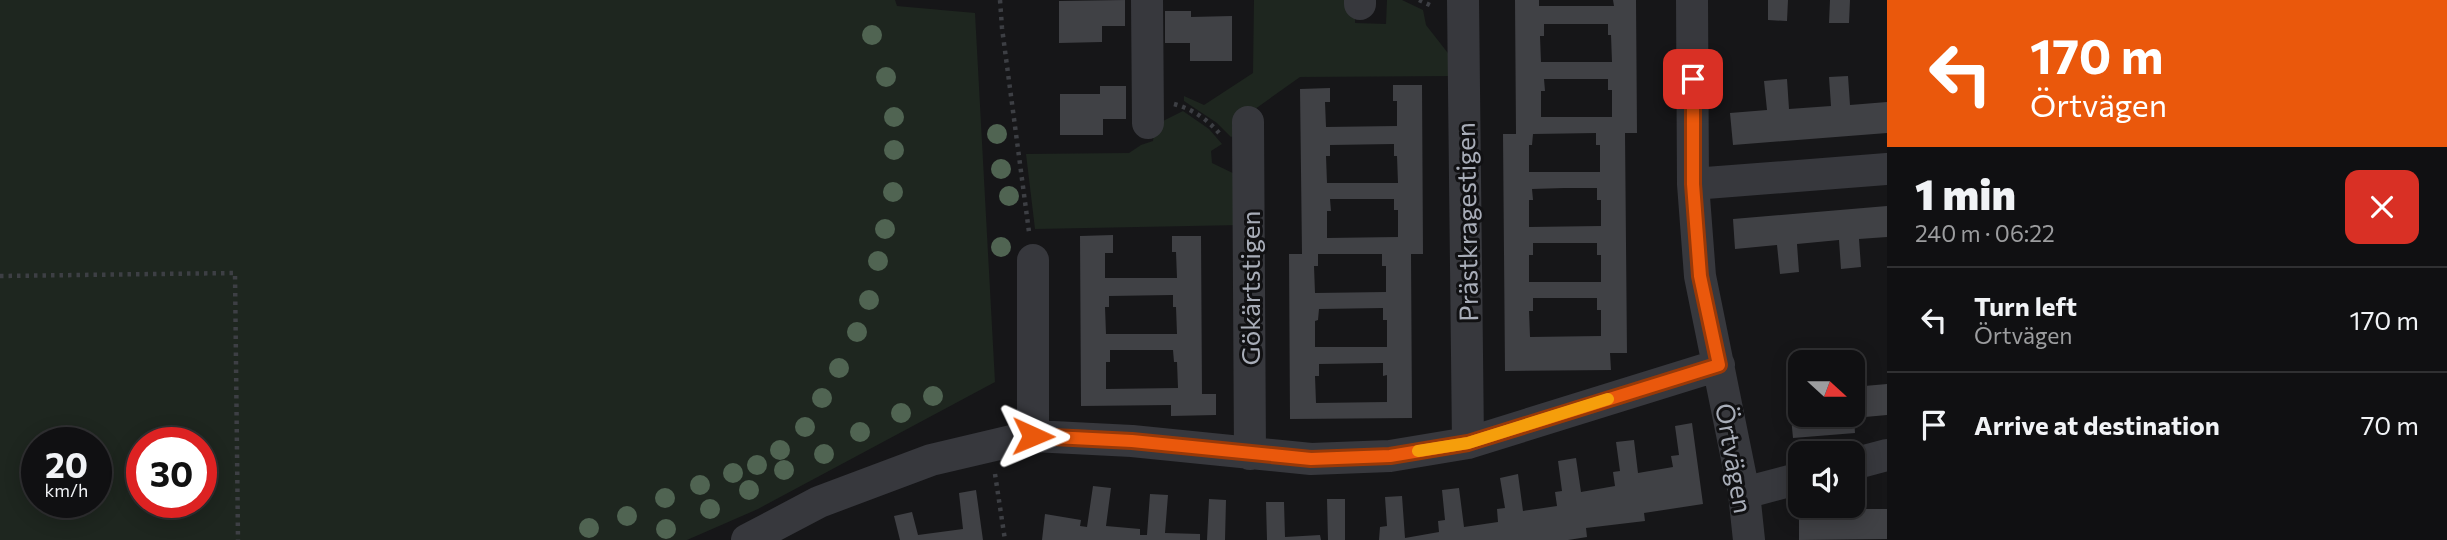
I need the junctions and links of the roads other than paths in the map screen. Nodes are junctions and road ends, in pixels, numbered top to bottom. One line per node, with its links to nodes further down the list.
1 (1147, 0): 4 (street)
2 (1463, 0): 11 (street, Prästkragestigen)
3 (1692, 0): 7 (street, Örtvägen)
4 (1148, 110)
5 (1248, 122): 12 (street, Gökärtstigen)
6 (1887, 169): 7 (street)
7 (1693, 184): 9 (street, Örtvägen)
8 (1033, 260): 10 (street)
9 (1719, 365): 11 (street); 16 (street, Örtvägen)
10 (1033, 436): 12 (street); 17 (street)
11 (1468, 443): 12 (street)
12 (1250, 454)
13 (1887, 454): 14 (street)
14 (1865, 460)
15 (1788, 482): 16 (street)
16 (1744, 494): 18 (street, Örtvägen)
17 (747, 540)
18 (1749, 540)

